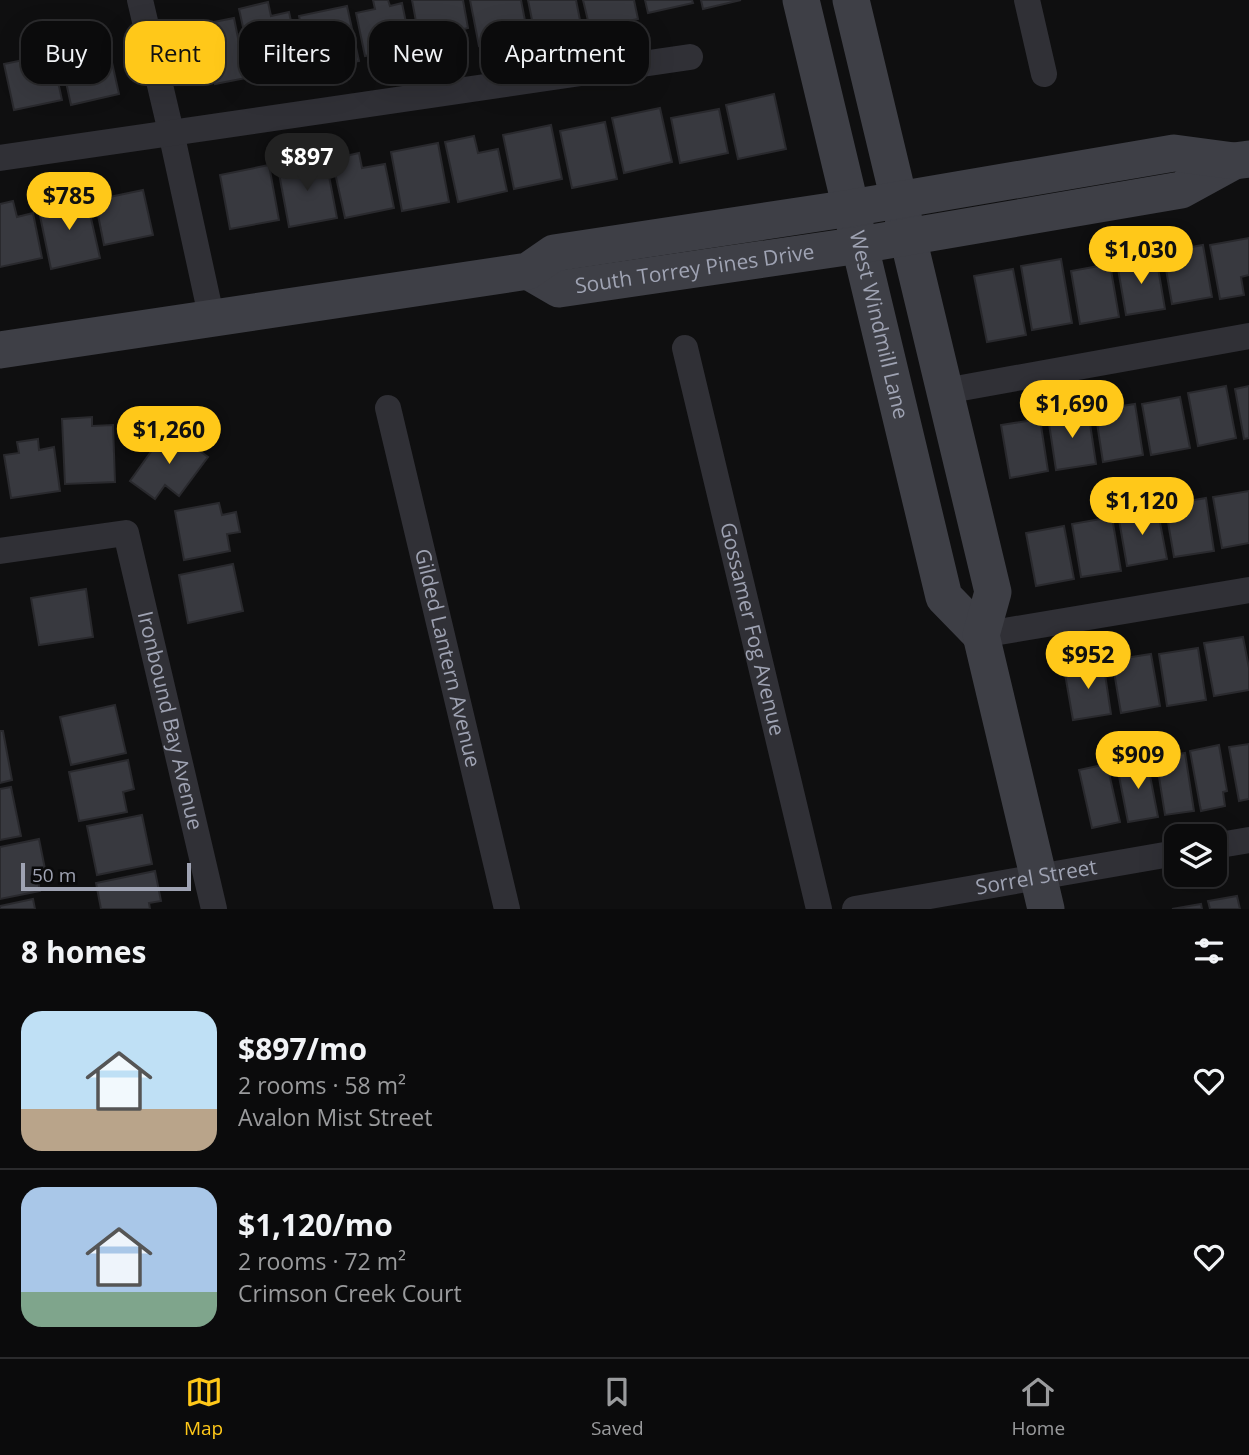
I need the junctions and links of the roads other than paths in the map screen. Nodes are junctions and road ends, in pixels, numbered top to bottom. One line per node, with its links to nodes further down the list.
1 (140, 0): 7 (street)
2 (801, 0): 11 (street, West Windmill Lane)
3 (851, 0): 10 (street)
4 (1027, 0): 6 (street)
5 (690, 57): 7 (street)
6 (1044, 74)
7 (172, 132): 8 (street); 15 (street)
8 (0, 158)
9 (1241, 160): 10 (street, South Torrey Pines Drive); 12 (street, South Torrey Pines Drive)
10 (899, 200): 11 (street, South Torrey Pines Drive); 12 (street)
11 (850, 208): 13 (street, West Windmill Lane); 14 (street, South Torrey Pines Drive)
12 (908, 236): 13 (street, South Torrey Pines Drive); 19 (street)
13 (860, 245): 14 (street, South Torrey Pines Drive); 23 (street, West Windmill Lane)
14 (528, 271): 15 (street, South Torrey Pines Drive)
15 (212, 320): 18 (street, South Torrey Pines Drive)
16 (1249, 336): 19 (street)
17 (685, 348): 30 (street, Gossamer Fog Avenue)
18 (0, 350)
19 (945, 390): 23 (street)
20 (388, 408): 29 (street, Gilded Lantern Avenue)
21 (0, 551): 28 (street, Ironbound Bay Avenue)
22 (1249, 590): 23 (street)
23 (981, 635): 27 (street)
24 (1249, 840): 25 (street)
25 (1227, 844)
26 (1164, 857): 27 (street, Sorrel Street)
27 (1042, 893): 31 (street, Sorrel Street)
28 (214, 909)
29 (508, 909)
30 (819, 909)
31 (855, 909)

